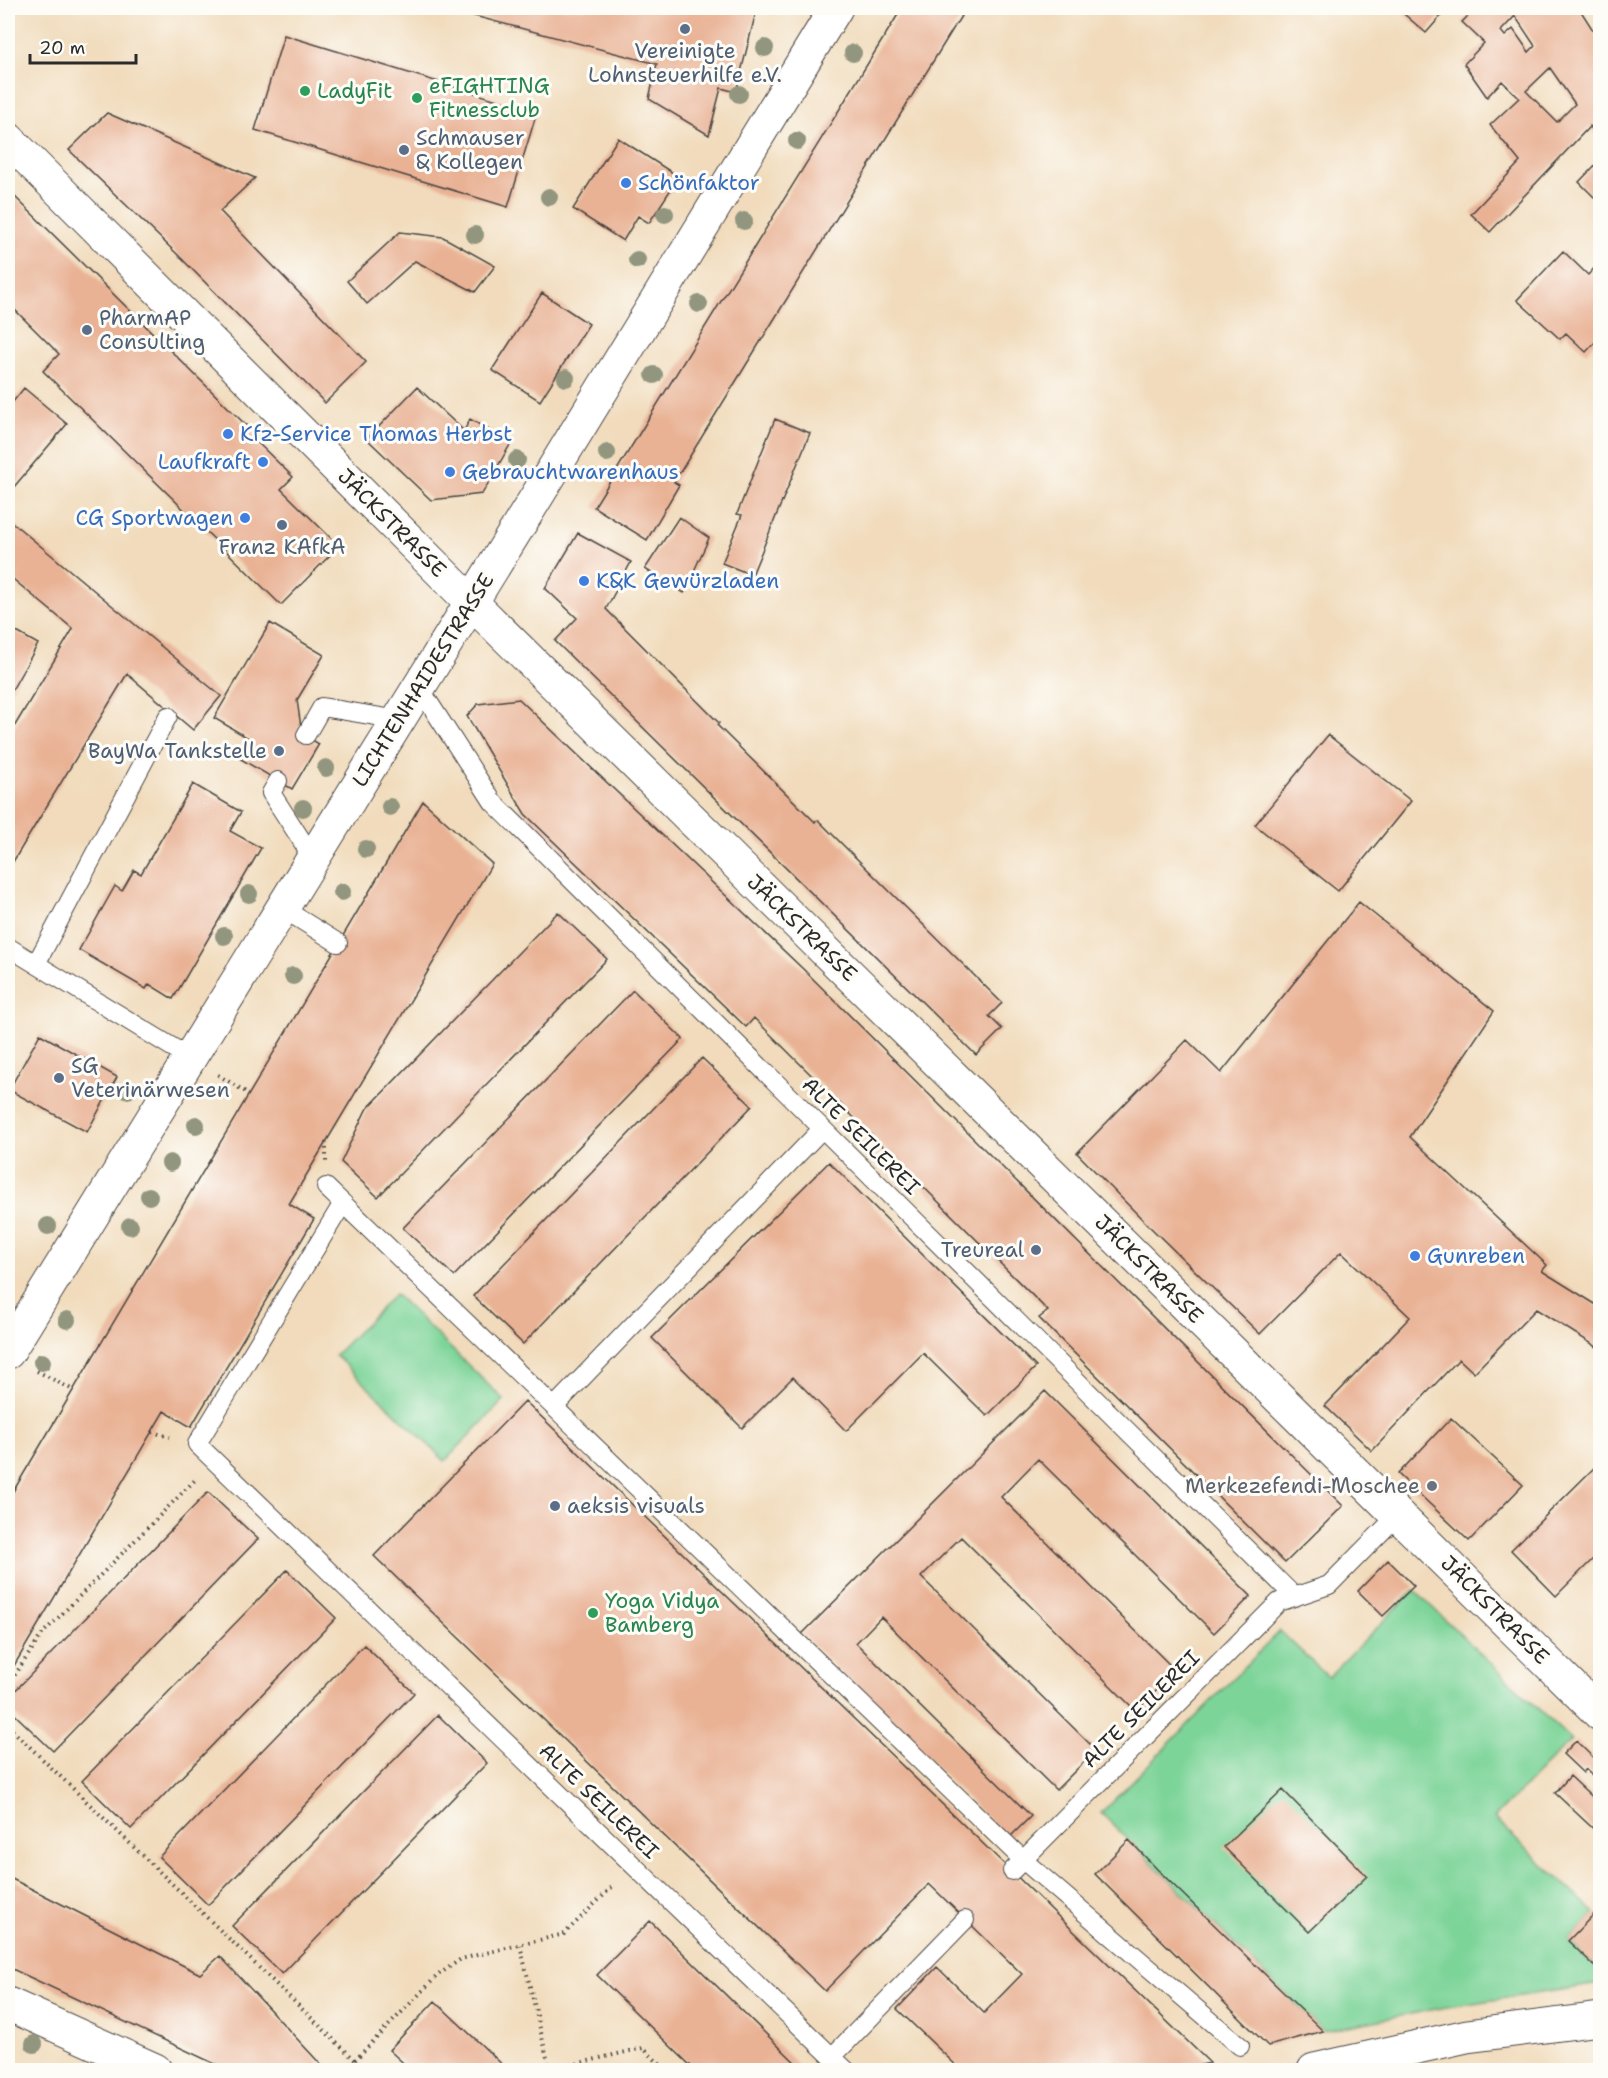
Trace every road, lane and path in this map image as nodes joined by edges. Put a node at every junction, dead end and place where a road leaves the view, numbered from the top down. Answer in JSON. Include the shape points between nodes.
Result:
{"nodes":[{"id":1,"x":836,"y":8,"type":"edge"},
{"id":2,"x":8,"y":139,"type":"edge"},
{"id":3,"x":471,"y":602,"type":"junction"},
{"id":4,"x":419,"y":687,"type":"junction"},
{"id":5,"x":168,"y":716,"type":"dead end"},
{"id":6,"x":399,"y":720,"type":"junction"},
{"id":7,"x":306,"y":735,"type":"dead end"},
{"id":8,"x":278,"y":781,"type":"dead end"},
{"id":9,"x":313,"y":858,"type":"junction"},
{"id":10,"x":282,"y":908,"type":"junction"},
{"id":11,"x":338,"y":943,"type":"dead end"},
{"id":12,"x":8,"y":947,"type":"edge"},
{"id":13,"x":36,"y":964,"type":"junction"},
{"id":14,"x":190,"y":1058,"type":"junction"},
{"id":15,"x":822,"y":1129,"type":"junction"},
{"id":16,"x":326,"y":1187,"type":"dead end"},
{"id":17,"x":343,"y":1203,"type":"junction"},
{"id":18,"x":8,"y":1352,"type":"edge"},
{"id":19,"x":36,"y":1370,"type":"dead end"},
{"id":20,"x":73,"y":1390,"type":"dead end"},
{"id":21,"x":554,"y":1407,"type":"junction"},
{"id":22,"x":214,"y":1461,"type":"junction"},
{"id":23,"x":1398,"y":1515,"type":"junction"},
{"id":24,"x":1294,"y":1597,"type":"junction"},
{"id":25,"x":8,"y":1685,"type":"edge"},
{"id":26,"x":1600,"y":1714,"type":"edge"},
{"id":27,"x":8,"y":1726,"type":"edge"},
{"id":28,"x":633,"y":1865,"type":"junction"},
{"id":29,"x":1017,"y":1865,"type":"junction"},
{"id":30,"x":965,"y":1920,"type":"dead end"},
{"id":31,"x":520,"y":1945,"type":"junction"},
{"id":32,"x":8,"y":2004,"type":"edge"},
{"id":33,"x":1600,"y":2019,"type":"edge"},
{"id":34,"x":1240,"y":2046,"type":"dead end"},
{"id":35,"x":832,"y":2057,"type":"junction"},
{"id":36,"x":355,"y":2060,"type":"junction"},
{"id":37,"x":155,"y":2070,"type":"edge"},
{"id":38,"x":360,"y":2070,"type":"edge"},
{"id":39,"x":549,"y":2070,"type":"edge"},
{"id":40,"x":666,"y":2070,"type":"edge"},
{"id":41,"x":846,"y":2070,"type":"edge"},
{"id":42,"x":1314,"y":2070,"type":"edge"}],
"edges":[{"from":1,"to":3,"type":"street","name":"LICHTENHAIDESTRASSE"},
{"from":2,"to":3,"type":"street","name":"JÄCKSTRASSE"},
{"from":3,"to":4,"type":"street","name":"LICHTENHAIDESTRASSE"},
{"from":3,"to":23,"type":"street","name":"JÄCKSTRASSE"},
{"from":4,"to":6,"type":"street","name":"LICHTENHAIDESTRASSE"},
{"from":4,"to":15,"type":"lane","name":"ALTE SEILEREI","via":[[493,802]]},
{"from":5,"to":13,"type":"lane"},
{"from":6,"to":7,"type":"lane","via":[[322,707]]},
{"from":6,"to":9,"type":"street","name":"LICHTENHAIDESTRASSE"},
{"from":8,"to":9,"type":"lane","via":[[271,794]]},
{"from":9,"to":10,"type":"street","name":"LICHTENHAIDESTRASSE"},
{"from":10,"to":11,"type":"lane"},
{"from":10,"to":14,"type":"street","name":"LICHTENHAIDESTRASSE"},
{"from":12,"to":13,"type":"lane"},
{"from":13,"to":14,"type":"lane"},
{"from":14,"to":18,"type":"street","name":"LICHTENHAIDESTRASSE"},
{"from":15,"to":21,"type":"lane"},
{"from":15,"to":24,"type":"lane","name":"ALTE SEILEREI"},
{"from":16,"to":17,"type":"lane"},
{"from":17,"to":21,"type":"lane"},
{"from":17,"to":22,"type":"lane","name":"ALTE SEILEREI","via":[[197,1444]]},
{"from":19,"to":20,"type":"path"},
{"from":21,"to":29,"type":"lane"},
{"from":22,"to":25,"type":"path","via":[[43,1633]]},
{"from":22,"to":28,"type":"lane","name":"ALTE SEILEREI"},
{"from":23,"to":24,"type":"lane","name":"ALTE SEILEREI","via":[[1329,1585]]},
{"from":23,"to":26,"type":"street","name":"JÄCKSTRASSE"},
{"from":24,"to":29,"type":"lane","name":"ALTE SEILEREI","via":[[1279,1602]]},
{"from":27,"to":36,"type":"path"},
{"from":28,"to":31,"type":"path","via":[[564,1934]]},
{"from":28,"to":35,"type":"lane","name":"ALTE SEILEREI"},
{"from":29,"to":34,"type":"lane"},
{"from":30,"to":35,"type":"lane"},
{"from":31,"to":36,"type":"path","via":[[461,1959]]},
{"from":31,"to":39,"type":"path"},
{"from":32,"to":37,"type":"street"},
{"from":33,"to":42,"type":"street","via":[[1467,2036]]},
{"from":35,"to":41,"type":"lane","name":"ALTE SEILEREI"},
{"from":36,"to":38,"type":"path"},
{"from":39,"to":40,"type":"path","via":[[642,2048]]}]}
